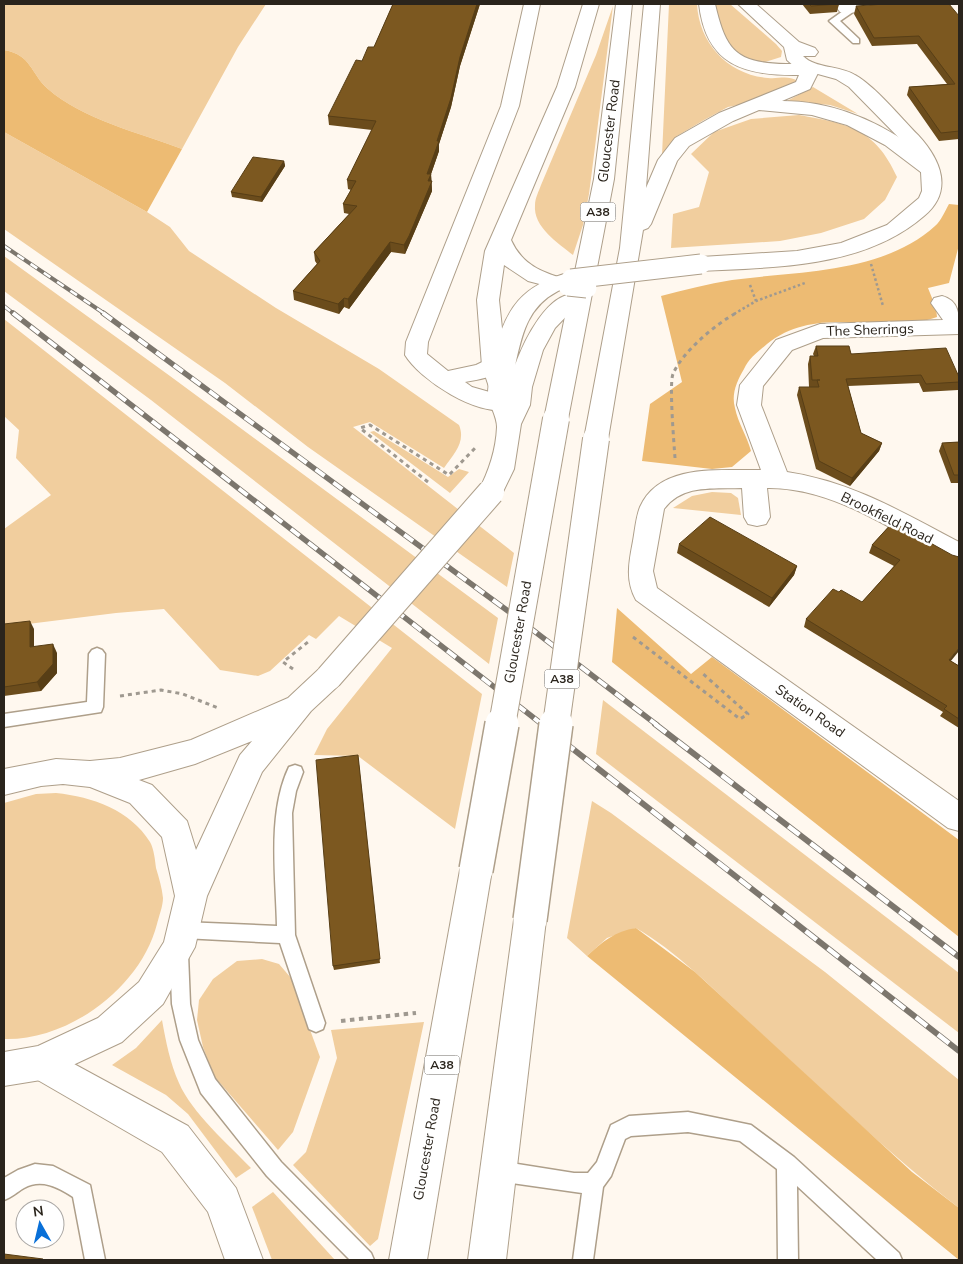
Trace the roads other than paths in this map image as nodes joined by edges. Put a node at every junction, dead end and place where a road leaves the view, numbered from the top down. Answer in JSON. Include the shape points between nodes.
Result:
{"nodes":[{"id":1,"x":532,"y":4,"type":"edge"},
{"id":2,"x":591,"y":4,"type":"edge"},
{"id":3,"x":624,"y":4,"type":"edge"},
{"id":4,"x":652,"y":4,"type":"edge"},
{"id":5,"x":706,"y":4,"type":"edge"},
{"id":6,"x":746,"y":4,"type":"edge"},
{"id":7,"x":894,"y":4,"type":"edge"},
{"id":8,"x":844,"y":6,"type":"edge"},
{"id":9,"x":856,"y":41,"type":"dead end"},
{"id":10,"x":811,"y":69,"type":"junction"},
{"id":11,"x":754,"y":107,"type":"junction"},
{"id":12,"x":897,"y":126,"type":"junction"},
{"id":13,"x":930,"y":168,"type":"junction"},
{"id":14,"x":500,"y":238,"type":"junction"},
{"id":15,"x":632,"y":248,"type":"junction"},
{"id":16,"x":575,"y":286,"type":"junction"},
{"id":17,"x":942,"y":303,"type":"dead end"},
{"id":18,"x":959,"y":327,"type":"edge"},
{"id":19,"x":445,"y":379,"type":"junction"},
{"id":20,"x":501,"y":388,"type":"junction"},
{"id":21,"x":765,"y":479,"type":"junction"},
{"id":22,"x":757,"y":517,"type":"dead end"},
{"id":23,"x":959,"y":554,"type":"edge"},
{"id":24,"x":661,"y":605,"type":"joint"},
{"id":25,"x":97,"y":654,"type":"dead end"},
{"id":26,"x":301,"y":703,"type":"junction"},
{"id":27,"x":4,"y":721,"type":"edge"},
{"id":28,"x":295,"y":772,"type":"dead end"},
{"id":29,"x":92,"y":774,"type":"junction"},
{"id":30,"x":4,"y":782,"type":"edge"},
{"id":31,"x":959,"y":818,"type":"edge"},
{"id":32,"x":191,"y":896,"type":"junction"},
{"id":33,"x":286,"y":935,"type":"junction"},
{"id":34,"x":181,"y":938,"type":"junction"},
{"id":35,"x":316,"y":1023,"type":"road end"},
{"id":36,"x":41,"y":1063,"type":"junction"},
{"id":37,"x":4,"y":1068,"type":"edge"},
{"id":38,"x":787,"y":1164,"type":"junction"},
{"id":39,"x":498,"y":1171,"type":"junction"},
{"id":40,"x":593,"y":1183,"type":"junction"},
{"id":41,"x":4,"y":1190,"type":"edge"},
{"id":42,"x":363,"y":1259,"type":"edge"},
{"id":43,"x":95,"y":1260,"type":"edge"},
{"id":44,"x":244,"y":1260,"type":"edge"},
{"id":45,"x":408,"y":1260,"type":"edge"},
{"id":46,"x":487,"y":1260,"type":"edge"},
{"id":47,"x":583,"y":1260,"type":"edge"},
{"id":48,"x":788,"y":1260,"type":"edge"},
{"id":49,"x":892,"y":1260,"type":"edge"}],
"edges":[{"from":1,"to":19,"type":"main road","via":[[510,106],[418,342],[416,355]]},
{"from":2,"to":14,"type":"main road","via":[[566,87]]},
{"from":3,"to":45,"type":"main road","name":"Gloucester Road","number":"A38","bridge":true,"via":[[604,179],[556,419]]},
{"from":4,"to":15,"type":"main road","number":"A38"},
{"from":5,"to":10,"type":"main road","via":[[710,29],[729,57],[746,66],[762,69]]},
{"from":6,"to":10,"type":"main road","via":[[793,46],[794,57]]},
{"from":7,"to":8,"type":"main road"},
{"from":8,"to":9,"type":"lane","via":[[848,12],[834,21]]},
{"from":10,"to":11,"type":"main road","via":[[804,84]]},
{"from":10,"to":12,"type":"main road","via":[[820,86]]},
{"from":10,"to":12,"type":"main road","via":[[843,75],[880,105]]},
{"from":11,"to":13,"type":"main road","via":[[790,105],[851,118],[909,151]]},
{"from":11,"to":15,"type":"main road","via":[[726,117],[682,142],[668,160]]},
{"from":12,"to":13,"type":"main road","via":[[912,140]]},
{"from":13,"to":16,"type":"main road","bridge":true,"via":[[932,192],[927,203],[892,231],[862,244],[791,258],[648,269]]},
{"from":14,"to":16,"type":"main road","via":[[505,253],[533,276]]},
{"from":14,"to":20,"type":"main road","via":[[488,300]]},
{"from":15,"to":39,"type":"main road","number":"A38","bridge":true,"via":[[596,439],[576,570]]},
{"from":16,"to":20,"type":"main road","via":[[532,299],[516,318]]},
{"from":16,"to":20,"type":"main road","via":[[546,324],[532,350],[520,386],[518,405]]},
{"from":17,"to":18,"type":"main road","name":"The Sherrings"},
{"from":18,"to":21,"type":"main road","name":"The Sherrings","via":[[820,331],[784,345],[752,386],[749,404]]},
{"from":19,"to":20,"type":"main road"},
{"from":19,"to":20,"type":"main road","via":[[464,393]]},
{"from":20,"to":26,"type":"main road","bridge":true,"via":[[507,447],[502,469],[491,492],[329,677]]},
{"from":21,"to":22,"type":"main road"},
{"from":21,"to":23,"type":"main road","name":"Brookfield Road","via":[[810,484],[861,502]]},
{"from":21,"to":24,"type":"main road","name":"Brookfield Road","via":[[694,480],[661,495],[652,508],[640,572],[645,593]]},
{"from":24,"to":31,"type":"main road","name":"Station Road"},
{"from":25,"to":27,"type":"lane","via":[[95,707]]},
{"from":26,"to":29,"type":"main road","via":[[238,735],[155,764]]},
{"from":26,"to":32,"type":"main road","via":[[251,764]]},
{"from":28,"to":33,"type":"lane","via":[[284,813]]},
{"from":29,"to":30,"type":"main road","via":[[62,771]]},
{"from":29,"to":32,"type":"main road","via":[[142,794],[176,831]]},
{"from":32,"to":34,"type":"main road"},
{"from":33,"to":34,"type":"lane"},
{"from":33,"to":35,"type":"lane"},
{"from":34,"to":36,"type":"main road","via":[[151,992],[110,1030]]},
{"from":34,"to":42,"type":"lane","via":[[181,1004],[189,1040],[208,1086],[274,1169]]},
{"from":36,"to":37,"type":"main road"},
{"from":36,"to":44,"type":"main road","via":[[175,1139],[223,1201]]},
{"from":38,"to":40,"type":"lane","via":[[744,1132],[688,1122],[649,1124],[629,1126],[618,1132],[604,1169]]},
{"from":38,"to":48,"type":"lane"},
{"from":38,"to":49,"type":"lane"},
{"from":39,"to":40,"type":"lane"},
{"from":39,"to":46,"type":"main road","number":"A38"},
{"from":40,"to":47,"type":"lane"},
{"from":41,"to":43,"type":"lane","via":[[32,1174],[59,1177],[83,1192]]}]}
